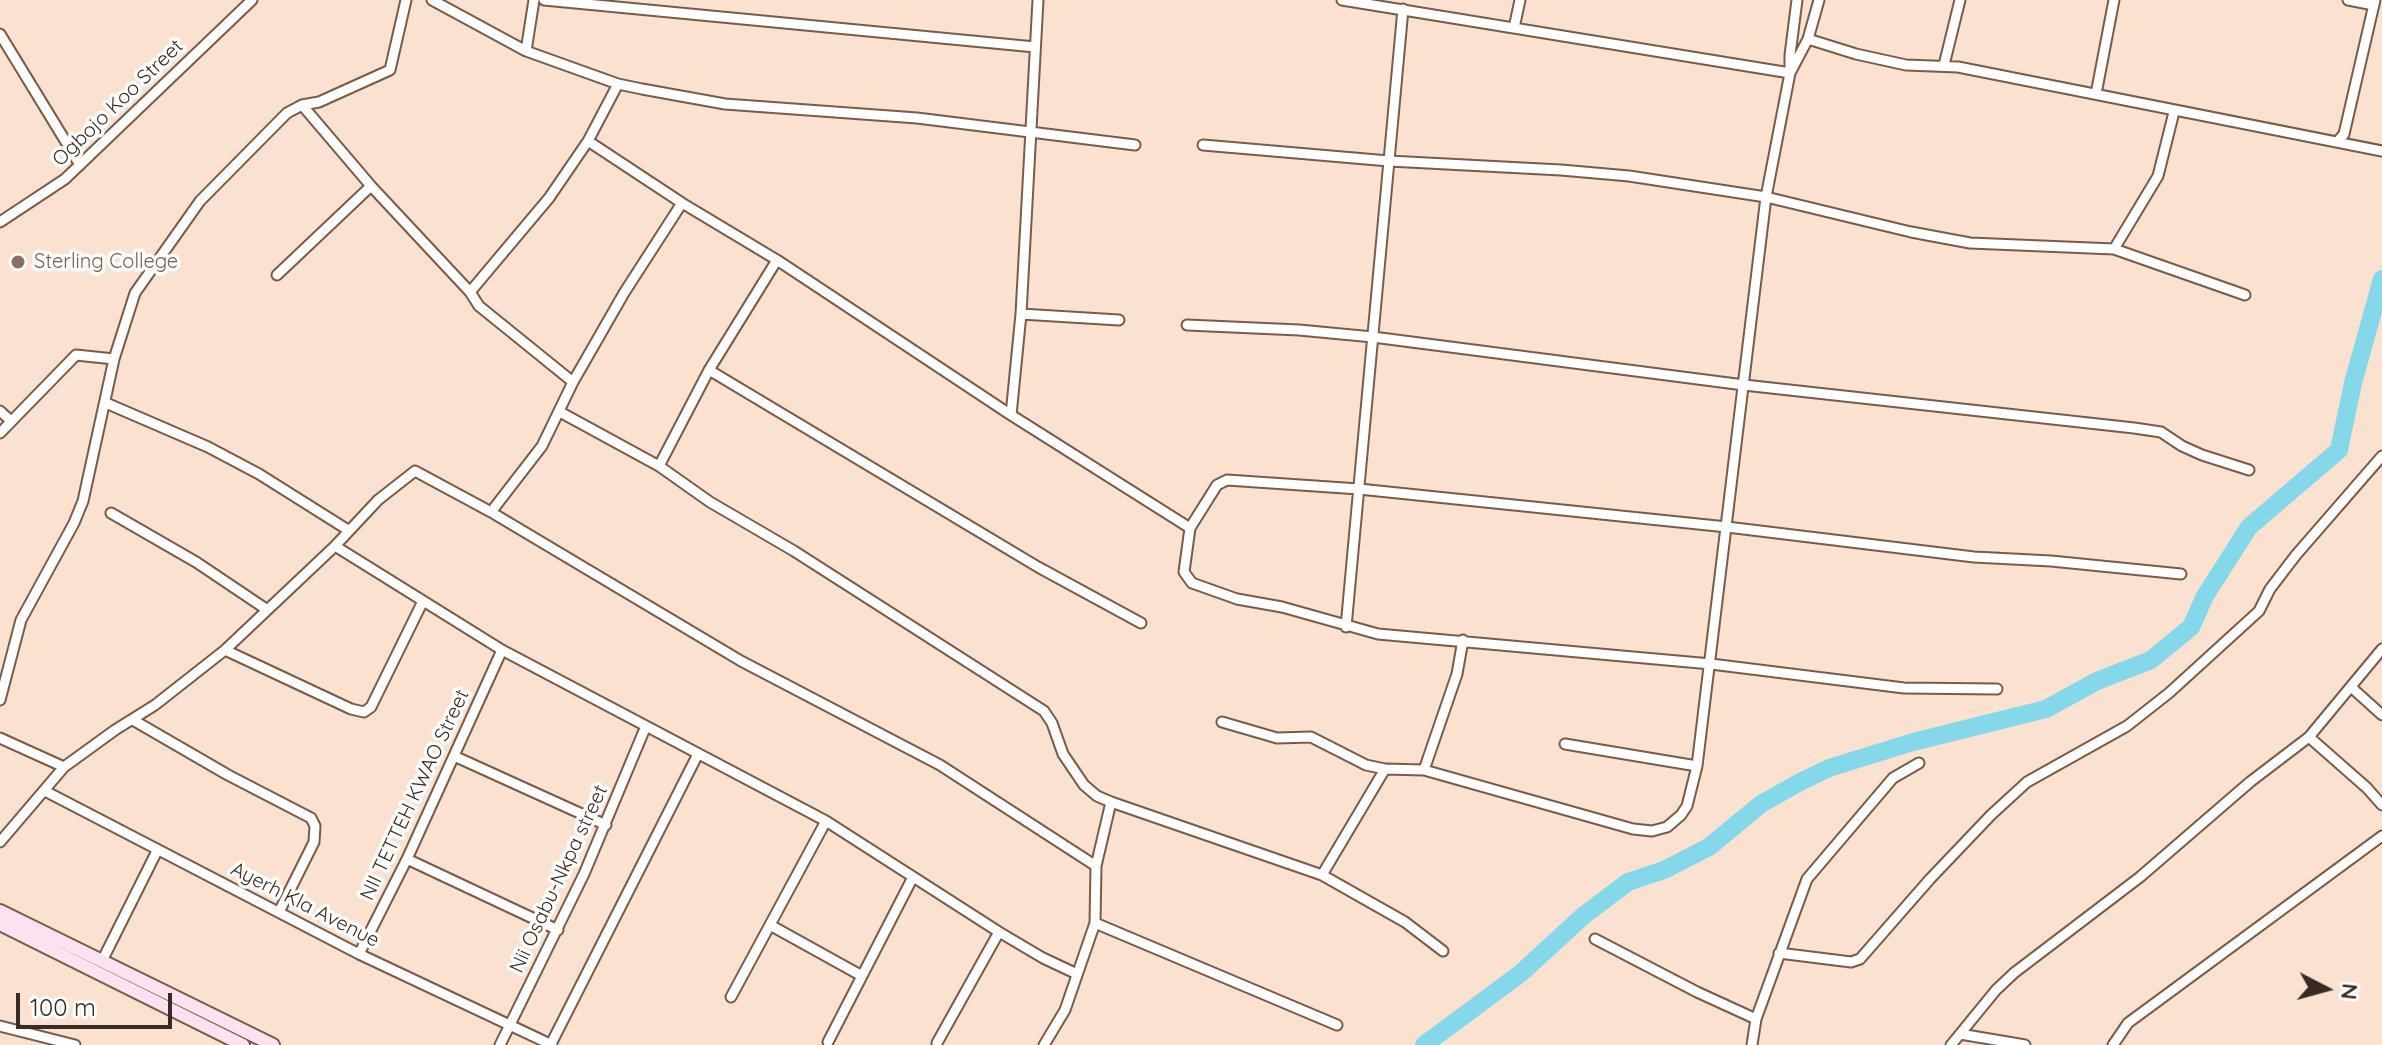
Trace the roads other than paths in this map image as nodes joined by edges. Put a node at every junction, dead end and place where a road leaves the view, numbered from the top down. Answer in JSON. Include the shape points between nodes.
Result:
{"nodes":[{"id":1,"x":252,"y":0,"type":"edge"},
{"id":2,"x":406,"y":0,"type":"edge"},
{"id":3,"x":432,"y":0,"type":"edge"},
{"id":4,"x":534,"y":0,"type":"edge"},
{"id":5,"x":544,"y":0,"type":"edge"},
{"id":6,"x":1038,"y":0,"type":"edge"},
{"id":7,"x":1342,"y":0,"type":"edge"},
{"id":8,"x":1520,"y":0,"type":"edge"},
{"id":9,"x":1797,"y":0,"type":"edge"},
{"id":10,"x":1819,"y":0,"type":"edge"},
{"id":11,"x":1960,"y":0,"type":"edge"},
{"id":12,"x":2114,"y":0,"type":"edge"},
{"id":13,"x":2348,"y":0,"type":"edge"},
{"id":14,"x":1381,"y":2,"type":"edge"},
{"id":15,"x":2374,"y":3,"type":"edge"},
{"id":16,"x":1403,"y":9,"type":"junction"},
{"id":17,"x":1514,"y":28,"type":"junction"},
{"id":18,"x":0,"y":34,"type":"edge"},
{"id":19,"x":1808,"y":39,"type":"junction"},
{"id":20,"x":1035,"y":47,"type":"junction"},
{"id":21,"x":526,"y":51,"type":"junction"},
{"id":22,"x":1944,"y":65,"type":"junction"},
{"id":23,"x":1790,"y":73,"type":"junction"},
{"id":24,"x":618,"y":84,"type":"junction"},
{"id":25,"x":2096,"y":94,"type":"junction"},
{"id":26,"x":302,"y":105,"type":"junction"},
{"id":27,"x":2174,"y":112,"type":"junction"},
{"id":28,"x":1031,"y":133,"type":"junction"},
{"id":29,"x":588,"y":141,"type":"junction"},
{"id":30,"x":2338,"y":141,"type":"junction"},
{"id":31,"x":1135,"y":145,"type":"dead end"},
{"id":32,"x":1203,"y":145,"type":"dead end"},
{"id":33,"x":2382,"y":151,"type":"edge"},
{"id":34,"x":1389,"y":161,"type":"junction"},
{"id":35,"x":80,"y":165,"type":"junction"},
{"id":36,"x":371,"y":186,"type":"junction"},
{"id":37,"x":1766,"y":197,"type":"junction"},
{"id":38,"x":682,"y":203,"type":"junction"},
{"id":39,"x":0,"y":222,"type":"edge"},
{"id":40,"x":2114,"y":249,"type":"junction"},
{"id":41,"x":777,"y":260,"type":"junction"},
{"id":42,"x":277,"y":275,"type":"dead end"},
{"id":43,"x":470,"y":292,"type":"junction"},
{"id":44,"x":2245,"y":295,"type":"dead end"},
{"id":45,"x":1021,"y":314,"type":"junction"},
{"id":46,"x":1119,"y":320,"type":"dead end"},
{"id":47,"x":1187,"y":325,"type":"dead end"},
{"id":48,"x":1373,"y":337,"type":"junction"},
{"id":49,"x":114,"y":359,"type":"junction"},
{"id":50,"x":709,"y":370,"type":"junction"},
{"id":51,"x":573,"y":382,"type":"junction"},
{"id":52,"x":1744,"y":385,"type":"junction"},
{"id":53,"x":106,"y":403,"type":"junction"},
{"id":54,"x":0,"y":411,"type":"edge"},
{"id":55,"x":560,"y":412,"type":"junction"},
{"id":56,"x":1011,"y":415,"type":"junction"},
{"id":57,"x":11,"y":421,"type":"junction"},
{"id":58,"x":0,"y":433,"type":"edge"},
{"id":59,"x":2382,"y":456,"type":"edge"},
{"id":60,"x":659,"y":466,"type":"junction"},
{"id":61,"x":2249,"y":470,"type":"dead end"},
{"id":62,"x":1359,"y":489,"type":"junction"},
{"id":63,"x":491,"y":512,"type":"junction"},
{"id":64,"x":111,"y":513,"type":"dead end"},
{"id":65,"x":1727,"y":527,"type":"junction"},
{"id":66,"x":1190,"y":528,"type":"junction"},
{"id":67,"x":348,"y":530,"type":"junction"},
{"id":68,"x":335,"y":546,"type":"junction"},
{"id":69,"x":2181,"y":574,"type":"dead end"},
{"id":70,"x":423,"y":601,"type":"junction"},
{"id":71,"x":266,"y":609,"type":"junction"},
{"id":72,"x":1141,"y":623,"type":"dead end"},
{"id":73,"x":1346,"y":627,"type":"junction"},
{"id":74,"x":1463,"y":640,"type":"junction"},
{"id":75,"x":2382,"y":649,"type":"edge"},
{"id":76,"x":225,"y":650,"type":"junction"},
{"id":77,"x":502,"y":650,"type":"junction"},
{"id":78,"x":1711,"y":664,"type":"junction"},
{"id":79,"x":2351,"y":687,"type":"junction"},
{"id":80,"x":1997,"y":689,"type":"dead end"},
{"id":81,"x":0,"y":700,"type":"edge"},
{"id":82,"x":2382,"y":715,"type":"edge"},
{"id":83,"x":133,"y":720,"type":"junction"},
{"id":84,"x":1222,"y":722,"type":"dead end"},
{"id":85,"x":646,"y":726,"type":"junction"},
{"id":86,"x":2309,"y":737,"type":"junction"},
{"id":87,"x":0,"y":738,"type":"edge"},
{"id":88,"x":1565,"y":744,"type":"dead end"},
{"id":89,"x":698,"y":754,"type":"junction"},
{"id":90,"x":454,"y":756,"type":"junction"},
{"id":91,"x":1919,"y":763,"type":"dead end"},
{"id":92,"x":1697,"y":766,"type":"junction"},
{"id":93,"x":64,"y":767,"type":"junction"},
{"id":94,"x":1385,"y":769,"type":"junction"},
{"id":95,"x":1424,"y":770,"type":"junction"},
{"id":96,"x":45,"y":791,"type":"junction"},
{"id":97,"x":1111,"y":802,"type":"junction"},
{"id":98,"x":2382,"y":805,"type":"edge"},
{"id":99,"x":826,"y":821,"type":"junction"},
{"id":100,"x":606,"y":825,"type":"junction"},
{"id":101,"x":2382,"y":836,"type":"edge"},
{"id":102,"x":0,"y":842,"type":"edge"},
{"id":103,"x":157,"y":851,"type":"junction"},
{"id":104,"x":407,"y":859,"type":"junction"},
{"id":105,"x":1096,"y":866,"type":"junction"},
{"id":106,"x":1322,"y":875,"type":"junction"},
{"id":107,"x":913,"y":877,"type":"junction"},
{"id":108,"x":0,"y":911,"type":"edge"},
{"id":109,"x":279,"y":912,"type":"junction"},
{"id":110,"x":1095,"y":923,"type":"junction"},
{"id":111,"x":0,"y":924,"type":"edge"},
{"id":112,"x":770,"y":925,"type":"junction"},
{"id":113,"x":558,"y":930,"type":"junction"},
{"id":114,"x":999,"y":932,"type":"junction"},
{"id":115,"x":1595,"y":939,"type":"dead end"},
{"id":116,"x":1443,"y":951,"type":"dead end"},
{"id":117,"x":1779,"y":953,"type":"junction"},
{"id":118,"x":359,"y":954,"type":"junction"},
{"id":119,"x":102,"y":961,"type":"junction"},
{"id":120,"x":1077,"y":974,"type":"junction"},
{"id":121,"x":862,"y":976,"type":"junction"},
{"id":122,"x":731,"y":997,"type":"dead end"},
{"id":123,"x":183,"y":1008,"type":"junction"},
{"id":124,"x":1756,"y":1019,"type":"junction"},
{"id":125,"x":1337,"y":1025,"type":"dead end"},
{"id":126,"x":0,"y":1026,"type":"edge"},
{"id":127,"x":510,"y":1026,"type":"junction"},
{"id":128,"x":1960,"y":1034,"type":"junction"},
{"id":129,"x":828,"y":1042,"type":"dead end"},
{"id":130,"x":937,"y":1043,"type":"dead end"},
{"id":131,"x":75,"y":1045,"type":"edge"},
{"id":132,"x":243,"y":1045,"type":"edge"},
{"id":133,"x":273,"y":1045,"type":"edge"},
{"id":134,"x":500,"y":1045,"type":"edge"},
{"id":135,"x":552,"y":1045,"type":"edge"},
{"id":136,"x":1044,"y":1045,"type":"edge"},
{"id":137,"x":1752,"y":1045,"type":"edge"},
{"id":138,"x":1951,"y":1045,"type":"edge"},
{"id":139,"x":2025,"y":1045,"type":"edge"},
{"id":140,"x":2113,"y":1045,"type":"edge"}],
"edges":[{"from":1,"to":35,"type":"street","name":"Ogbojo Koo Street"},
{"from":2,"to":26,"type":"street","via":[[390,70]]},
{"from":3,"to":21,"type":"street"},
{"from":4,"to":21,"type":"street"},
{"from":5,"to":20,"type":"street"},
{"from":6,"to":20,"type":"street"},
{"from":7,"to":14,"type":"street"},
{"from":8,"to":17,"type":"street"},
{"from":9,"to":23,"type":"street"},
{"from":10,"to":19,"type":"street"},
{"from":11,"to":22,"type":"street"},
{"from":12,"to":25,"type":"street"},
{"from":13,"to":15,"type":"street"},
{"from":14,"to":16,"type":"street"},
{"from":15,"to":30,"type":"street","via":[[2344,134]]},
{"from":16,"to":17,"type":"street"},
{"from":16,"to":34,"type":"street"},
{"from":17,"to":23,"type":"street"},
{"from":18,"to":35,"type":"street"},
{"from":19,"to":22,"type":"street","via":[[1906,65]]},
{"from":19,"to":23,"type":"street"},
{"from":20,"to":28,"type":"street"},
{"from":21,"to":24,"type":"street"},
{"from":22,"to":25,"type":"street"},
{"from":23,"to":37,"type":"street"},
{"from":24,"to":28,"type":"street","via":[[725,104],[917,118]]},
{"from":24,"to":29,"type":"street"},
{"from":25,"to":27,"type":"street"},
{"from":26,"to":36,"type":"street"},
{"from":26,"to":49,"type":"street","via":[[287,113],[200,201],[135,293]]},
{"from":27,"to":30,"type":"street"},
{"from":27,"to":40,"type":"street","via":[[2158,176]]},
{"from":28,"to":31,"type":"street"},
{"from":28,"to":45,"type":"street"},
{"from":29,"to":38,"type":"street"},
{"from":29,"to":43,"type":"street","via":[[549,198]]},
{"from":30,"to":33,"type":"street"},
{"from":32,"to":34,"type":"street"},
{"from":34,"to":37,"type":"street","via":[[1587,172]]},
{"from":34,"to":48,"type":"street"},
{"from":35,"to":39,"type":"street","name":"Ogbojo Koo Street"},
{"from":36,"to":42,"type":"street"},
{"from":36,"to":43,"type":"street"},
{"from":37,"to":40,"type":"street","via":[[1970,243]]},
{"from":37,"to":52,"type":"street"},
{"from":38,"to":41,"type":"street"},
{"from":38,"to":51,"type":"street"},
{"from":40,"to":44,"type":"street"},
{"from":41,"to":50,"type":"street"},
{"from":41,"to":56,"type":"street"},
{"from":43,"to":51,"type":"street","via":[[488,314]]},
{"from":45,"to":46,"type":"street"},
{"from":45,"to":56,"type":"street"},
{"from":47,"to":48,"type":"street"},
{"from":48,"to":52,"type":"street"},
{"from":48,"to":62,"type":"street"},
{"from":49,"to":53,"type":"street"},
{"from":49,"to":57,"type":"street","via":[[76,355]]},
{"from":50,"to":60,"type":"street"},
{"from":50,"to":72,"type":"street"},
{"from":51,"to":55,"type":"street"},
{"from":52,"to":61,"type":"street","via":[[2161,432],[2192,450]]},
{"from":52,"to":65,"type":"street"},
{"from":53,"to":67,"type":"street","via":[[208,447]]},
{"from":53,"to":81,"type":"street","via":[[83,501],[21,620]]},
{"from":54,"to":57,"type":"street"},
{"from":55,"to":60,"type":"street"},
{"from":55,"to":63,"type":"street","via":[[542,446]]},
{"from":56,"to":66,"type":"street"},
{"from":57,"to":58,"type":"street"},
{"from":59,"to":117,"type":"street","via":[[2296,555],[2259,611],[2127,726],[2027,782],[1940,868],[1860,959]]},
{"from":60,"to":97,"type":"street","via":[[1044,711],[1084,785]]},
{"from":62,"to":65,"type":"street"},
{"from":62,"to":66,"type":"street","via":[[1223,481]]},
{"from":62,"to":73,"type":"street"},
{"from":63,"to":67,"type":"street","via":[[415,471]]},
{"from":63,"to":105,"type":"street","via":[[741,661],[940,765]]},
{"from":64,"to":71,"type":"street"},
{"from":65,"to":69,"type":"street","via":[[1974,557]]},
{"from":65,"to":78,"type":"street"},
{"from":66,"to":73,"type":"street","via":[[1184,572],[1189,581]]},
{"from":67,"to":68,"type":"street"},
{"from":68,"to":70,"type":"street"},
{"from":68,"to":71,"type":"street"},
{"from":70,"to":76,"type":"street","via":[[364,712]]},
{"from":70,"to":77,"type":"street"},
{"from":71,"to":76,"type":"street"},
{"from":73,"to":74,"type":"street"},
{"from":74,"to":78,"type":"street"},
{"from":74,"to":95,"type":"street"},
{"from":75,"to":79,"type":"street"},
{"from":76,"to":83,"type":"street"},
{"from":77,"to":85,"type":"street"},
{"from":77,"to":90,"type":"street","name":"NII TETTEH KWAO Street"},
{"from":78,"to":80,"type":"street","via":[[1904,688]]},
{"from":78,"to":92,"type":"street"},
{"from":79,"to":82,"type":"street"},
{"from":79,"to":86,"type":"street"},
{"from":83,"to":93,"type":"street"},
{"from":83,"to":109,"type":"street","via":[[311,818],[314,842]]},
{"from":84,"to":94,"type":"street","via":[[1277,738],[1311,737],[1357,762]]},
{"from":85,"to":89,"type":"street"},
{"from":85,"to":100,"type":"street","name":"Nii Osabu-Nkpa street"},
{"from":86,"to":98,"type":"street"},
{"from":86,"to":128,"type":"street","via":[[2014,973]]},
{"from":87,"to":93,"type":"street"},
{"from":88,"to":92,"type":"street"},
{"from":89,"to":99,"type":"street"},
{"from":89,"to":135,"type":"street"},
{"from":90,"to":100,"type":"street"},
{"from":90,"to":104,"type":"street","name":"NII TETTEH KWAO Street"},
{"from":91,"to":117,"type":"street","via":[[1893,778],[1819,862],[1807,879]]},
{"from":92,"to":95,"type":"street","via":[[1681,815],[1652,831]]},
{"from":93,"to":96,"type":"street"},
{"from":94,"to":95,"type":"street"},
{"from":94,"to":106,"type":"street"},
{"from":96,"to":102,"type":"street"},
{"from":96,"to":103,"type":"street","name":"Ayerh Kla Avenue"},
{"from":97,"to":105,"type":"street"},
{"from":97,"to":106,"type":"street"},
{"from":99,"to":107,"type":"street"},
{"from":99,"to":112,"type":"street"},
{"from":100,"to":113,"type":"street","name":"Nii Osabu-Nkpa street"},
{"from":101,"to":140,"type":"street","via":[[2128,1023]]},
{"from":103,"to":109,"type":"street","name":"Ayerh Kla Avenue"},
{"from":103,"to":119,"type":"street"},
{"from":104,"to":113,"type":"street"},
{"from":104,"to":118,"type":"street","name":"NII TETTEH KWAO Street"},
{"from":105,"to":110,"type":"street"},
{"from":106,"to":116,"type":"street","via":[[1405,922]]},
{"from":107,"to":114,"type":"street"},
{"from":107,"to":121,"type":"street"},
{"from":108,"to":119,"type":"main road"},
{"from":109,"to":118,"type":"street","name":"Ayerh Kla Avenue"},
{"from":110,"to":120,"type":"street"},
{"from":110,"to":125,"type":"street"},
{"from":111,"to":123,"type":"main road"},
{"from":112,"to":121,"type":"street"},
{"from":112,"to":122,"type":"street"},
{"from":113,"to":127,"type":"street","name":"Nii Osabu-Nkpa street"},
{"from":114,"to":120,"type":"street"},
{"from":114,"to":130,"type":"street"},
{"from":115,"to":124,"type":"street"},
{"from":117,"to":124,"type":"street"},
{"from":118,"to":127,"type":"street","name":"Ayerh Kla Avenue"},
{"from":119,"to":123,"type":"main road"},
{"from":120,"to":136,"type":"street","via":[[1065,1010]]},
{"from":121,"to":129,"type":"street"},
{"from":123,"to":132,"type":"main road"},
{"from":123,"to":133,"type":"main road"},
{"from":124,"to":137,"type":"street"},
{"from":126,"to":131,"type":"street"},
{"from":127,"to":134,"type":"street","name":"Nii Osabu-Nkpa street"},
{"from":127,"to":135,"type":"street","name":"Ayerh Kla Avenue"},
{"from":128,"to":138,"type":"street"},
{"from":128,"to":139,"type":"street"}]}
